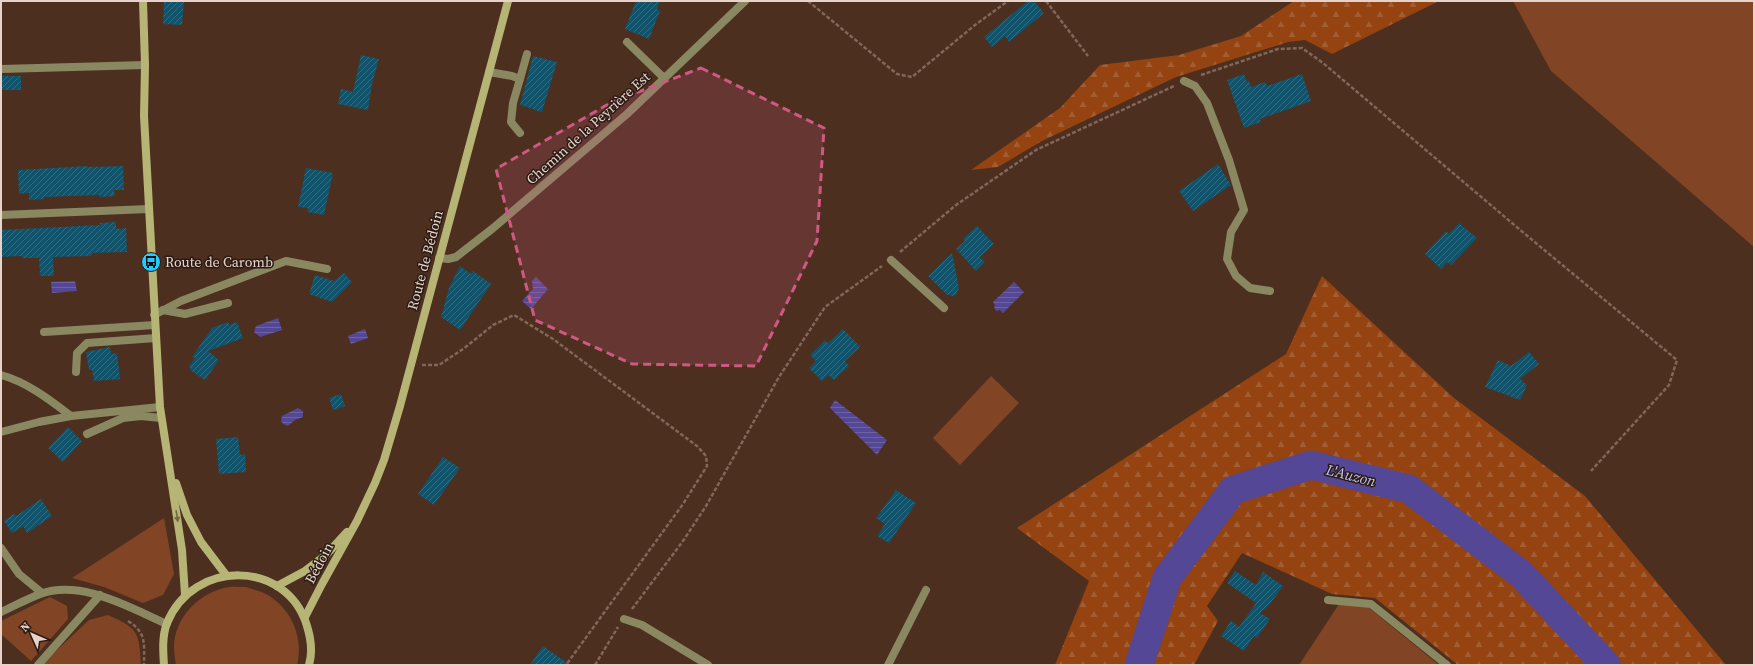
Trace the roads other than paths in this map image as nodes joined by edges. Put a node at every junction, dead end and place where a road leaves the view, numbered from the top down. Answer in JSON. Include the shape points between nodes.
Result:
{"nodes":[{"id":1,"x":143,"y":1,"type":"edge"},
{"id":2,"x":508,"y":1,"type":"edge"},
{"id":3,"x":745,"y":1,"type":"edge"},
{"id":4,"x":627,"y":42,"type":"dead end"},
{"id":5,"x":527,"y":54,"type":"dead end"},
{"id":6,"x":145,"y":65,"type":"junction"},
{"id":7,"x":1,"y":69,"type":"edge"},
{"id":8,"x":489,"y":72,"type":"junction"},
{"id":9,"x":664,"y":78,"type":"junction"},
{"id":10,"x":520,"y":79,"type":"junction"},
{"id":11,"x":1184,"y":81,"type":"road end"},
{"id":12,"x":520,"y":133,"type":"dead end"},
{"id":13,"x":149,"y":209,"type":"junction"},
{"id":14,"x":1,"y":215,"type":"edge"},
{"id":15,"x":439,"y":258,"type":"junction"},
{"id":16,"x":891,"y":260,"type":"road end"},
{"id":17,"x":326,"y":269,"type":"dead end"},
{"id":18,"x":1270,"y":291,"type":"dead end"},
{"id":19,"x":228,"y":303,"type":"dead end"},
{"id":20,"x":944,"y":308,"type":"dead end"},
{"id":21,"x":163,"y":310,"type":"junction"},
{"id":22,"x":154,"y":315,"type":"junction"},
{"id":23,"x":155,"y":325,"type":"junction"},
{"id":24,"x":44,"y":332,"type":"dead end"},
{"id":25,"x":156,"y":338,"type":"junction"},
{"id":26,"x":76,"y":372,"type":"dead end"},
{"id":27,"x":1,"y":375,"type":"edge"},
{"id":28,"x":160,"y":407,"type":"junction"},
{"id":29,"x":71,"y":416,"type":"junction"},
{"id":30,"x":161,"y":418,"type":"junction"},
{"id":31,"x":1,"y":432,"type":"edge"},
{"id":32,"x":87,"y":434,"type":"dead end"},
{"id":33,"x":169,"y":463,"type":"junction"},
{"id":34,"x":357,"y":521,"type":"junction"},
{"id":35,"x":1,"y":548,"type":"edge"},
{"id":36,"x":226,"y":575,"type":"junction"},
{"id":37,"x":277,"y":586,"type":"junction"},
{"id":38,"x":926,"y":590,"type":"dead end"},
{"id":39,"x":42,"y":593,"type":"junction"},
{"id":40,"x":100,"y":595,"type":"junction"},
{"id":41,"x":185,"y":595,"type":"junction"},
{"id":42,"x":1328,"y":600,"type":"dead end"},
{"id":43,"x":1,"y":612,"type":"edge"},
{"id":44,"x":305,"y":617,"type":"junction"},
{"id":45,"x":624,"y":619,"type":"road end"},
{"id":46,"x":167,"y":624,"type":"junction"},
{"id":47,"x":38,"y":665,"type":"edge"},
{"id":48,"x":164,"y":665,"type":"edge"},
{"id":49,"x":309,"y":665,"type":"edge"},
{"id":50,"x":708,"y":665,"type":"edge"},
{"id":51,"x":888,"y":665,"type":"edge"},
{"id":52,"x":1446,"y":665,"type":"edge"}],
"edges":[{"from":1,"to":6,"type":"main road"},
{"from":2,"to":8,"type":"main road","name":"Route de Bédoin"},
{"from":3,"to":9,"type":"street","name":"Chemin de la Peyrière Est"},
{"from":4,"to":9,"type":"street"},
{"from":5,"to":10,"type":"street"},
{"from":6,"to":7,"type":"street"},
{"from":6,"to":13,"type":"main road","via":[[144,116]]},
{"from":8,"to":10,"type":"street"},
{"from":8,"to":15,"type":"main road","name":"Route de Bédoin"},
{"from":9,"to":15,"type":"street","name":"Chemin de la Peyrière Est","via":[[627,114],[456,258]]},
{"from":10,"to":12,"type":"street","via":[[511,122]]},
{"from":11,"to":18,"type":"street","via":[[1195,86],[1207,103],[1229,160],[1244,210],[1231,232],[1227,260],[1236,276],[1250,288]]},
{"from":13,"to":14,"type":"street"},
{"from":13,"to":22,"type":"main road"},
{"from":15,"to":34,"type":"main road","name":"Route de Bédoin","via":[[384,460]]},
{"from":16,"to":20,"type":"street"},
{"from":17,"to":21,"type":"street","via":[[286,261]]},
{"from":19,"to":21,"type":"street","via":[[185,314]]},
{"from":21,"to":22,"type":"street"},
{"from":22,"to":23,"type":"main road"},
{"from":23,"to":24,"type":"street"},
{"from":23,"to":25,"type":"main road"},
{"from":25,"to":26,"type":"street","via":[[87,343],[77,354]]},
{"from":25,"to":28,"type":"main road"},
{"from":27,"to":29,"type":"street","via":[[42,394]]},
{"from":28,"to":29,"type":"street"},
{"from":28,"to":30,"type":"main road"},
{"from":29,"to":31,"type":"street"},
{"from":30,"to":32,"type":"street","via":[[123,418]]},
{"from":30,"to":33,"type":"main road"},
{"from":33,"to":36,"type":"main road","via":[[187,515],[201,542]]},
{"from":33,"to":41,"type":"main road","one_way":true,"via":[[182,550]]},
{"from":34,"to":37,"type":"main road","via":[[326,555],[305,571]]},
{"from":34,"to":44,"type":"main road","name":"Bédoin"},
{"from":35,"to":39,"type":"street","via":[[19,574]]},
{"from":36,"to":37,"type":"main road","via":[[253,576]]},
{"from":36,"to":41,"type":"main road","via":[[204,582]]},
{"from":37,"to":44,"type":"main road","via":[[294,600]]},
{"from":38,"to":51,"type":"street"},
{"from":39,"to":40,"type":"street","via":[[70,590]]},
{"from":39,"to":43,"type":"street"},
{"from":40,"to":46,"type":"street"},
{"from":40,"to":47,"type":"street"},
{"from":41,"to":46,"type":"main road"},
{"from":42,"to":52,"type":"street","via":[[1371,604]]},
{"from":44,"to":49,"type":"main road","via":[[311,637]]},
{"from":45,"to":50,"type":"street","via":[[642,625]]},
{"from":46,"to":48,"type":"main road","via":[[162,646]]}]}
